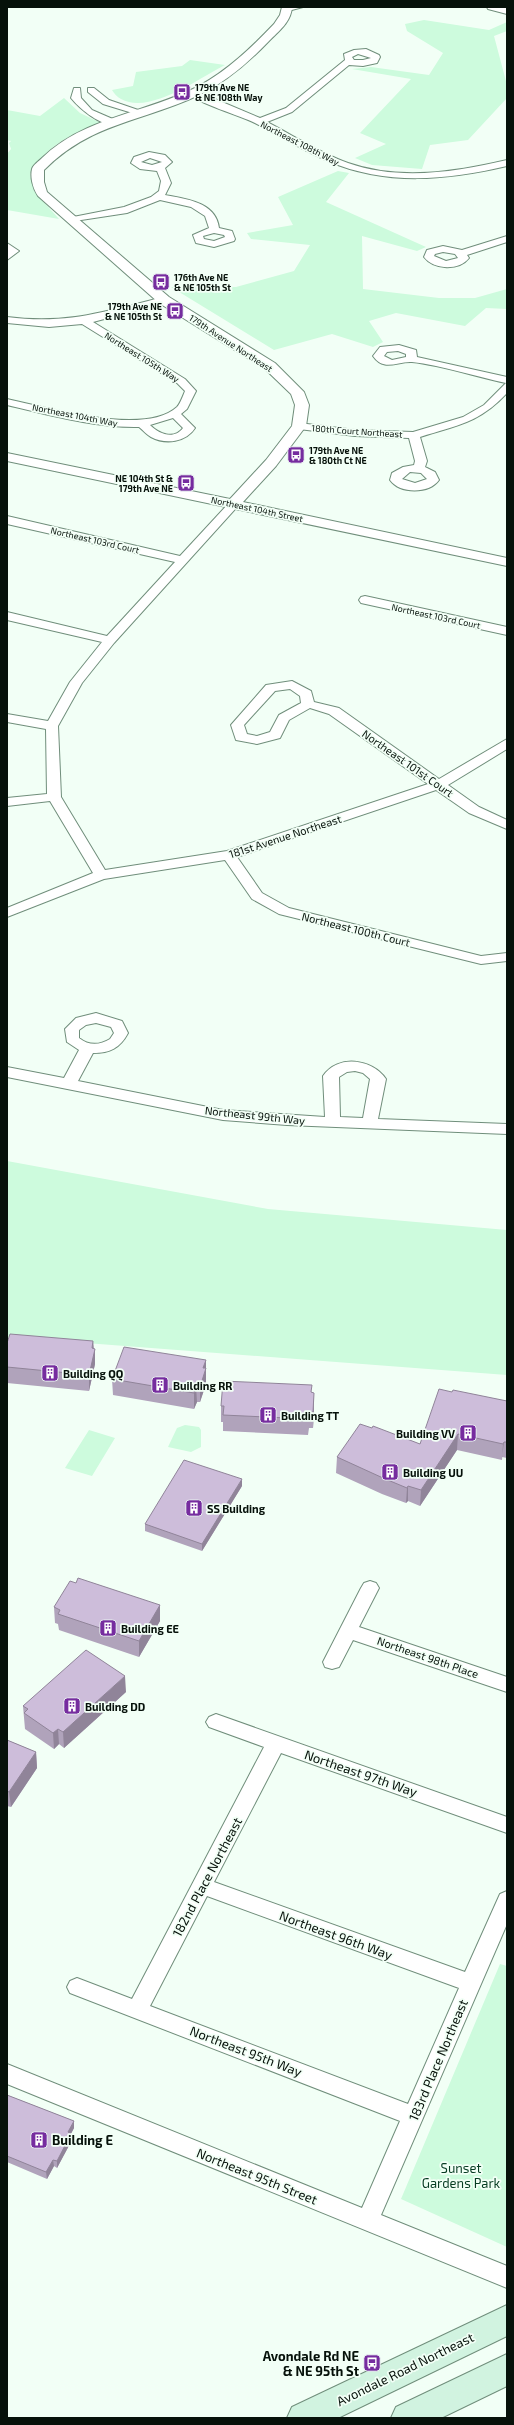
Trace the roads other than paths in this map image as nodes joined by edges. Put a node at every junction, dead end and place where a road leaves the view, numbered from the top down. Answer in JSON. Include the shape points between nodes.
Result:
{"nodes":[{"id":1,"x":291,"y":7,"type":"edge"},
{"id":2,"x":491,"y":7,"type":"edge"},
{"id":3,"x":507,"y":11,"type":"edge"},
{"id":4,"x":350,"y":61,"type":"dead end"},
{"id":5,"x":77,"y":90,"type":"dead end"},
{"id":6,"x":91,"y":90,"type":"dead end"},
{"id":7,"x":193,"y":93,"type":"junction"},
{"id":8,"x":139,"y":112,"type":"junction"},
{"id":9,"x":112,"y":122,"type":"junction"},
{"id":10,"x":259,"y":122,"type":"junction"},
{"id":11,"x":507,"y":163,"type":"edge"},
{"id":12,"x":159,"y":167,"type":"dead end"},
{"id":13,"x":160,"y":197,"type":"junction"},
{"id":14,"x":71,"y":220,"type":"junction"},
{"id":15,"x":214,"y":230,"type":"dead end"},
{"id":16,"x":507,"y":239,"type":"edge"},
{"id":17,"x":7,"y":246,"type":"edge"},
{"id":18,"x":462,"y":253,"type":"dead end"},
{"id":19,"x":7,"y":257,"type":"edge"},
{"id":20,"x":164,"y":300,"type":"junction"},
{"id":21,"x":7,"y":320,"type":"edge"},
{"id":22,"x":86,"y":322,"type":"junction"},
{"id":23,"x":411,"y":360,"type":"dead end"},
{"id":24,"x":507,"y":380,"type":"edge"},
{"id":25,"x":507,"y":386,"type":"edge"},
{"id":26,"x":7,"y":402,"type":"edge"},
{"id":27,"x":176,"y":415,"type":"junction"},
{"id":28,"x":161,"y":421,"type":"joint"},
{"id":29,"x":143,"y":424,"type":"junction"},
{"id":30,"x":299,"y":426,"type":"junction"},
{"id":31,"x":414,"y":435,"type":"junction"},
{"id":32,"x":7,"y":457,"type":"edge"},
{"id":33,"x":419,"y":469,"type":"dead end"},
{"id":34,"x":233,"y":505,"type":"junction"},
{"id":35,"x":7,"y":520,"type":"edge"},
{"id":36,"x":183,"y":560,"type":"junction"},
{"id":37,"x":507,"y":562,"type":"edge"},
{"id":38,"x":365,"y":600,"type":"dead end"},
{"id":39,"x":7,"y":616,"type":"edge"},
{"id":40,"x":507,"y":631,"type":"edge"},
{"id":41,"x":110,"y":640,"type":"junction"},
{"id":42,"x":308,"y":704,"type":"junction"},
{"id":43,"x":7,"y":718,"type":"edge"},
{"id":44,"x":52,"y":726,"type":"junction"},
{"id":45,"x":507,"y":743,"type":"edge"},
{"id":46,"x":440,"y":784,"type":"junction"},
{"id":47,"x":54,"y":797,"type":"junction"},
{"id":48,"x":7,"y":802,"type":"edge"},
{"id":49,"x":507,"y":826,"type":"edge"},
{"id":50,"x":229,"y":856,"type":"junction"},
{"id":51,"x":101,"y":875,"type":"junction"},
{"id":52,"x":7,"y":913,"type":"edge"},
{"id":53,"x":507,"y":957,"type":"edge"},
{"id":54,"x":88,"y":1048,"type":"dead end"},
{"id":55,"x":7,"y":1072,"type":"edge"},
{"id":56,"x":69,"y":1083,"type":"junction"},
{"id":57,"x":333,"y":1122,"type":"junction"},
{"id":58,"x":370,"y":1123,"type":"junction"},
{"id":59,"x":507,"y":1130,"type":"edge"},
{"id":60,"x":370,"y":1588,"type":"dead end"},
{"id":61,"x":348,"y":1631,"type":"junction"},
{"id":62,"x":332,"y":1662,"type":"dead end"},
{"id":63,"x":507,"y":1685,"type":"edge"},
{"id":64,"x":216,"y":1722,"type":"dead end"},
{"id":65,"x":276,"y":1743,"type":"junction"},
{"id":66,"x":507,"y":1825,"type":"edge"},
{"id":67,"x":202,"y":1886,"type":"junction"},
{"id":68,"x":507,"y":1900,"type":"edge"},
{"id":69,"x":471,"y":1983,"type":"junction"},
{"id":70,"x":77,"y":1987,"type":"dead end"},
{"id":71,"x":137,"y":2010,"type":"junction"},
{"id":72,"x":7,"y":2074,"type":"edge"},
{"id":73,"x":414,"y":2116,"type":"junction"},
{"id":74,"x":368,"y":2220,"type":"junction"},
{"id":75,"x":507,"y":2277,"type":"edge"},
{"id":76,"x":507,"y":2320,"type":"edge"},
{"id":77,"x":507,"y":2369,"type":"edge"},
{"id":78,"x":303,"y":2418,"type":"edge"},
{"id":79,"x":407,"y":2418,"type":"edge"}],
"edges":[{"from":1,"to":7,"type":"street","name":"179th Avenue Northeast","via":[[283,21],[234,70]]},
{"from":2,"to":3,"type":"street"},
{"from":4,"to":10,"type":"street","via":[[289,110]]},
{"from":5,"to":9,"type":"street","via":[[76,98],[84,108]]},
{"from":6,"to":8,"type":"street","via":[[106,102]]},
{"from":7,"to":8,"type":"street","name":"179th Avenue Northeast"},
{"from":7,"to":10,"type":"street","name":"Northeast 108th Way"},
{"from":8,"to":9,"type":"street","name":"179th Avenue Northeast"},
{"from":9,"to":14,"type":"street","name":"179th Avenue Northeast","via":[[65,143],[38,169],[38,182],[42,193]]},
{"from":10,"to":11,"type":"street","name":"Northeast 108th Way","via":[[338,163],[373,173],[420,176],[478,171]]},
{"from":12,"to":13,"type":"street","via":[[166,177],[166,187]]},
{"from":13,"to":14,"type":"street","via":[[133,208]]},
{"from":13,"to":15,"type":"street","via":[[196,206],[210,216]]},
{"from":14,"to":20,"type":"street","name":"179th Avenue Northeast"},
{"from":16,"to":18,"type":"street"},
{"from":17,"to":19,"type":"street","via":[[14,251]]},
{"from":20,"to":22,"type":"street"},
{"from":20,"to":30,"type":"street","name":"179th Avenue Northeast","via":[[270,366],[297,392],[302,405]]},
{"from":21,"to":22,"type":"street","via":[[48,324]]},
{"from":22,"to":27,"type":"street","name":"Northeast 105th Way","via":[[191,391],[189,400]]},
{"from":23,"to":24,"type":"street"},
{"from":25,"to":31,"type":"street","name":"180th Court Northeast","via":[[488,408],[467,419]]},
{"from":26,"to":29,"type":"street","name":"Northeast 104th Way","via":[[109,422]]},
{"from":27,"to":28,"type":"street","name":"Northeast 105th Way"},
{"from":27,"to":29,"type":"street","via":[[190,428],[181,436],[168,438],[156,435]]},
{"from":28,"to":29,"type":"street","name":"Northeast 104th Way"},
{"from":30,"to":31,"type":"street","name":"180th Court Northeast","via":[[355,433]]},
{"from":30,"to":34,"type":"street","name":"179th Avenue Northeast","via":[[271,463]]},
{"from":31,"to":33,"type":"street","name":"180th Court Northeast","via":[[421,461]]},
{"from":32,"to":34,"type":"street","name":"Northeast 104th Street"},
{"from":34,"to":36,"type":"street","name":"179th Avenue Northeast"},
{"from":34,"to":37,"type":"street","name":"Northeast 104th Street"},
{"from":35,"to":36,"type":"street","name":"Northeast 103rd Court"},
{"from":36,"to":41,"type":"street","name":"179th Avenue Northeast"},
{"from":38,"to":40,"type":"street","name":"Northeast 103rd Court"},
{"from":39,"to":41,"type":"street"},
{"from":41,"to":44,"type":"street","name":"179th Avenue Northeast","via":[[76,682]]},
{"from":42,"to":42,"type":"street","via":[[284,718],[275,735],[257,740],[241,737],[236,725],[271,688],[292,685],[306,694]]},
{"from":42,"to":46,"type":"street","name":"Northeast 101st Court","via":[[334,711]]},
{"from":43,"to":44,"type":"street"},
{"from":44,"to":47,"type":"street"},
{"from":45,"to":46,"type":"street","name":"181st Avenue Northeast"},
{"from":46,"to":49,"type":"street","name":"Northeast 101st Court","via":[[474,810]]},
{"from":46,"to":50,"type":"street","name":"181st Avenue Northeast"},
{"from":47,"to":48,"type":"street"},
{"from":47,"to":51,"type":"street"},
{"from":50,"to":51,"type":"street","name":"181st Avenue Northeast"},
{"from":50,"to":53,"type":"street","name":"Northeast 100th Court","via":[[257,896],[284,911],[481,960]]},
{"from":51,"to":52,"type":"street","name":"181st Avenue Northeast"},
{"from":54,"to":56,"type":"street"},
{"from":55,"to":56,"type":"street","name":"Northeast 99th Way"},
{"from":56,"to":57,"type":"street","name":"Northeast 99th Way","via":[[223,1114]]},
{"from":57,"to":58,"type":"street","name":"Northeast 99th Way"},
{"from":57,"to":58,"type":"street","via":[[331,1076],[341,1068],[356,1066],[370,1070],[378,1079]]},
{"from":58,"to":59,"type":"street","name":"Northeast 99th Way"},
{"from":60,"to":61,"type":"street"},
{"from":61,"to":62,"type":"street"},
{"from":61,"to":63,"type":"street","name":"Northeast 98th Place"},
{"from":64,"to":65,"type":"street","name":"Northeast 97th Way"},
{"from":65,"to":66,"type":"street","name":"Northeast 97th Way"},
{"from":65,"to":67,"type":"street","name":"182nd Place Northeast"},
{"from":67,"to":69,"type":"street","name":"Northeast 96th Way"},
{"from":67,"to":71,"type":"street","name":"182nd Place Northeast"},
{"from":68,"to":69,"type":"street","name":"183rd Place Northeast"},
{"from":69,"to":73,"type":"street","name":"183rd Place Northeast"},
{"from":70,"to":71,"type":"street","name":"Northeast 95th Way"},
{"from":71,"to":73,"type":"street","name":"Northeast 95th Way"},
{"from":72,"to":74,"type":"street","name":"Northeast 95th Street"},
{"from":73,"to":74,"type":"street","name":"183rd Place Northeast"},
{"from":74,"to":75,"type":"street","name":"Northeast 95th Street"},
{"from":76,"to":78,"type":"main road","name":"Avondale Road Northeast"},
{"from":77,"to":79,"type":"main road"}]}
